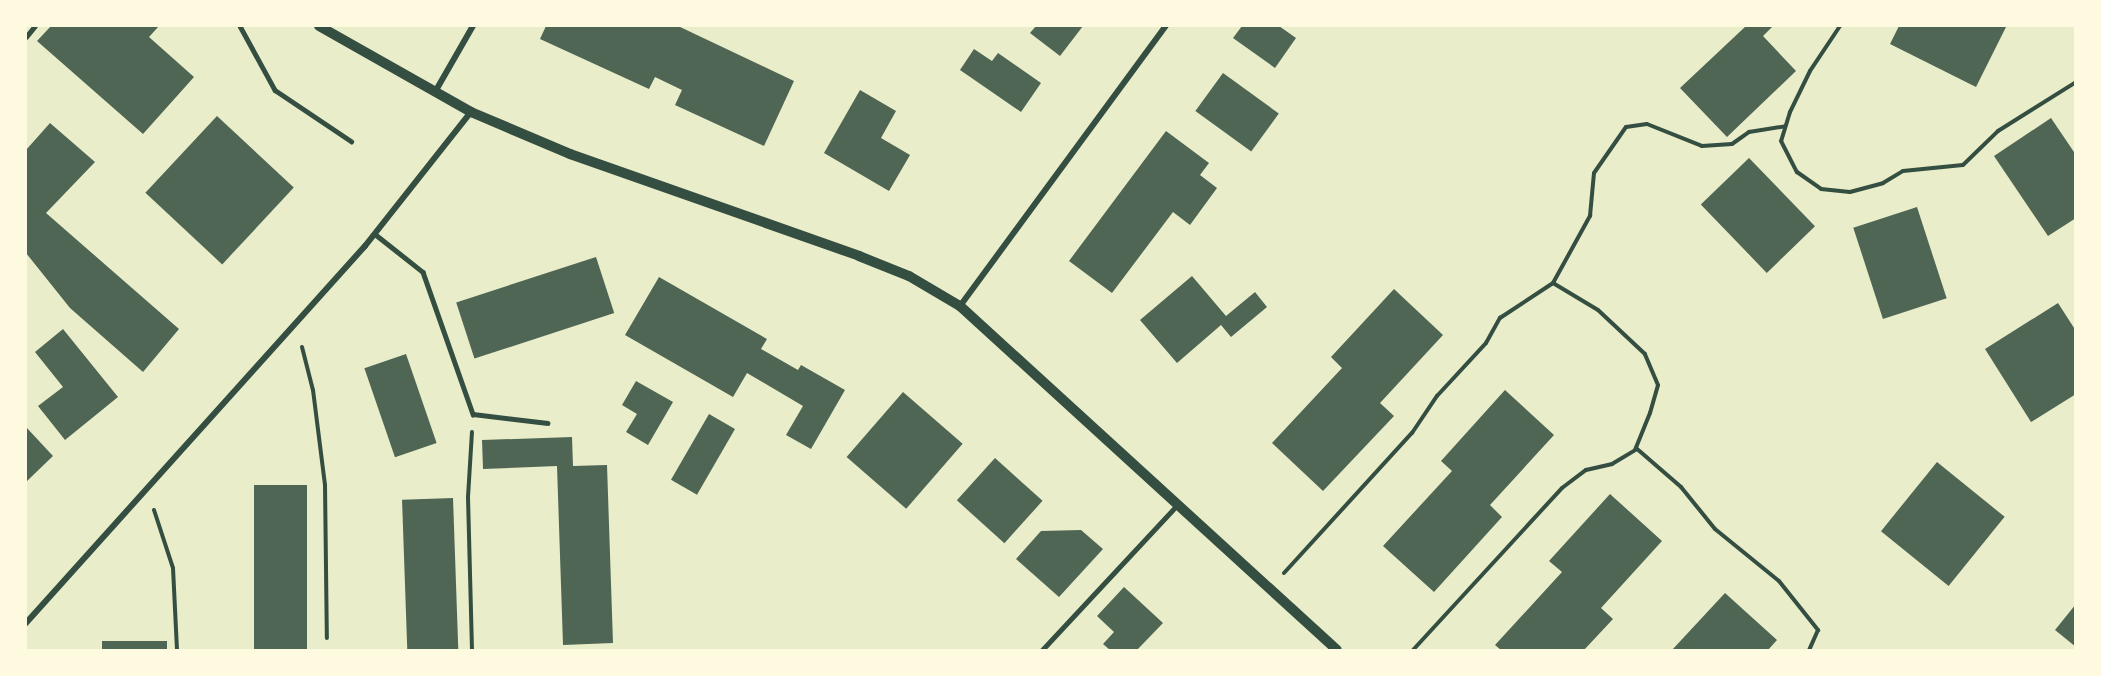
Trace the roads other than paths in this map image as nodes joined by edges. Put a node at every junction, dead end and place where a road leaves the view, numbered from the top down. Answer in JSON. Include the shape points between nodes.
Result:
{"nodes":[{"id":1,"x":35,"y":26,"type":"edge"},
{"id":2,"x":240,"y":26,"type":"edge"},
{"id":3,"x":319,"y":26,"type":"edge"},
{"id":4,"x":473,"y":26,"type":"edge"},
{"id":5,"x":1166,"y":26,"type":"edge"},
{"id":6,"x":26,"y":37,"type":"edge"},
{"id":7,"x":435,"y":92,"type":"junction"},
{"id":8,"x":471,"y":112,"type":"junction"},
{"id":9,"x":351,"y":141,"type":"dead end"},
{"id":10,"x":375,"y":234,"type":"junction"},
{"id":11,"x":960,"y":306,"type":"junction"},
{"id":12,"x":548,"y":423,"type":"dead end"},
{"id":13,"x":1178,"y":504,"type":"junction"},
{"id":14,"x":26,"y":623,"type":"edge"},
{"id":15,"x":1042,"y":651,"type":"edge"},
{"id":16,"x":1337,"y":651,"type":"edge"}],
"edges":[{"from":1,"to":6,"type":"lane"},
{"from":2,"to":9,"type":"lane","via":[[275,90]]},
{"from":3,"to":7,"type":"street"},
{"from":4,"to":7,"type":"street"},
{"from":5,"to":11,"type":"street"},
{"from":7,"to":8,"type":"street"},
{"from":8,"to":10,"type":"street"},
{"from":8,"to":11,"type":"street","via":[[570,154],[860,256],[909,276]]},
{"from":10,"to":12,"type":"lane","via":[[423,272],[473,414]]},
{"from":10,"to":14,"type":"street"},
{"from":11,"to":13,"type":"street"},
{"from":13,"to":15,"type":"lane"},
{"from":13,"to":16,"type":"street"}]}
